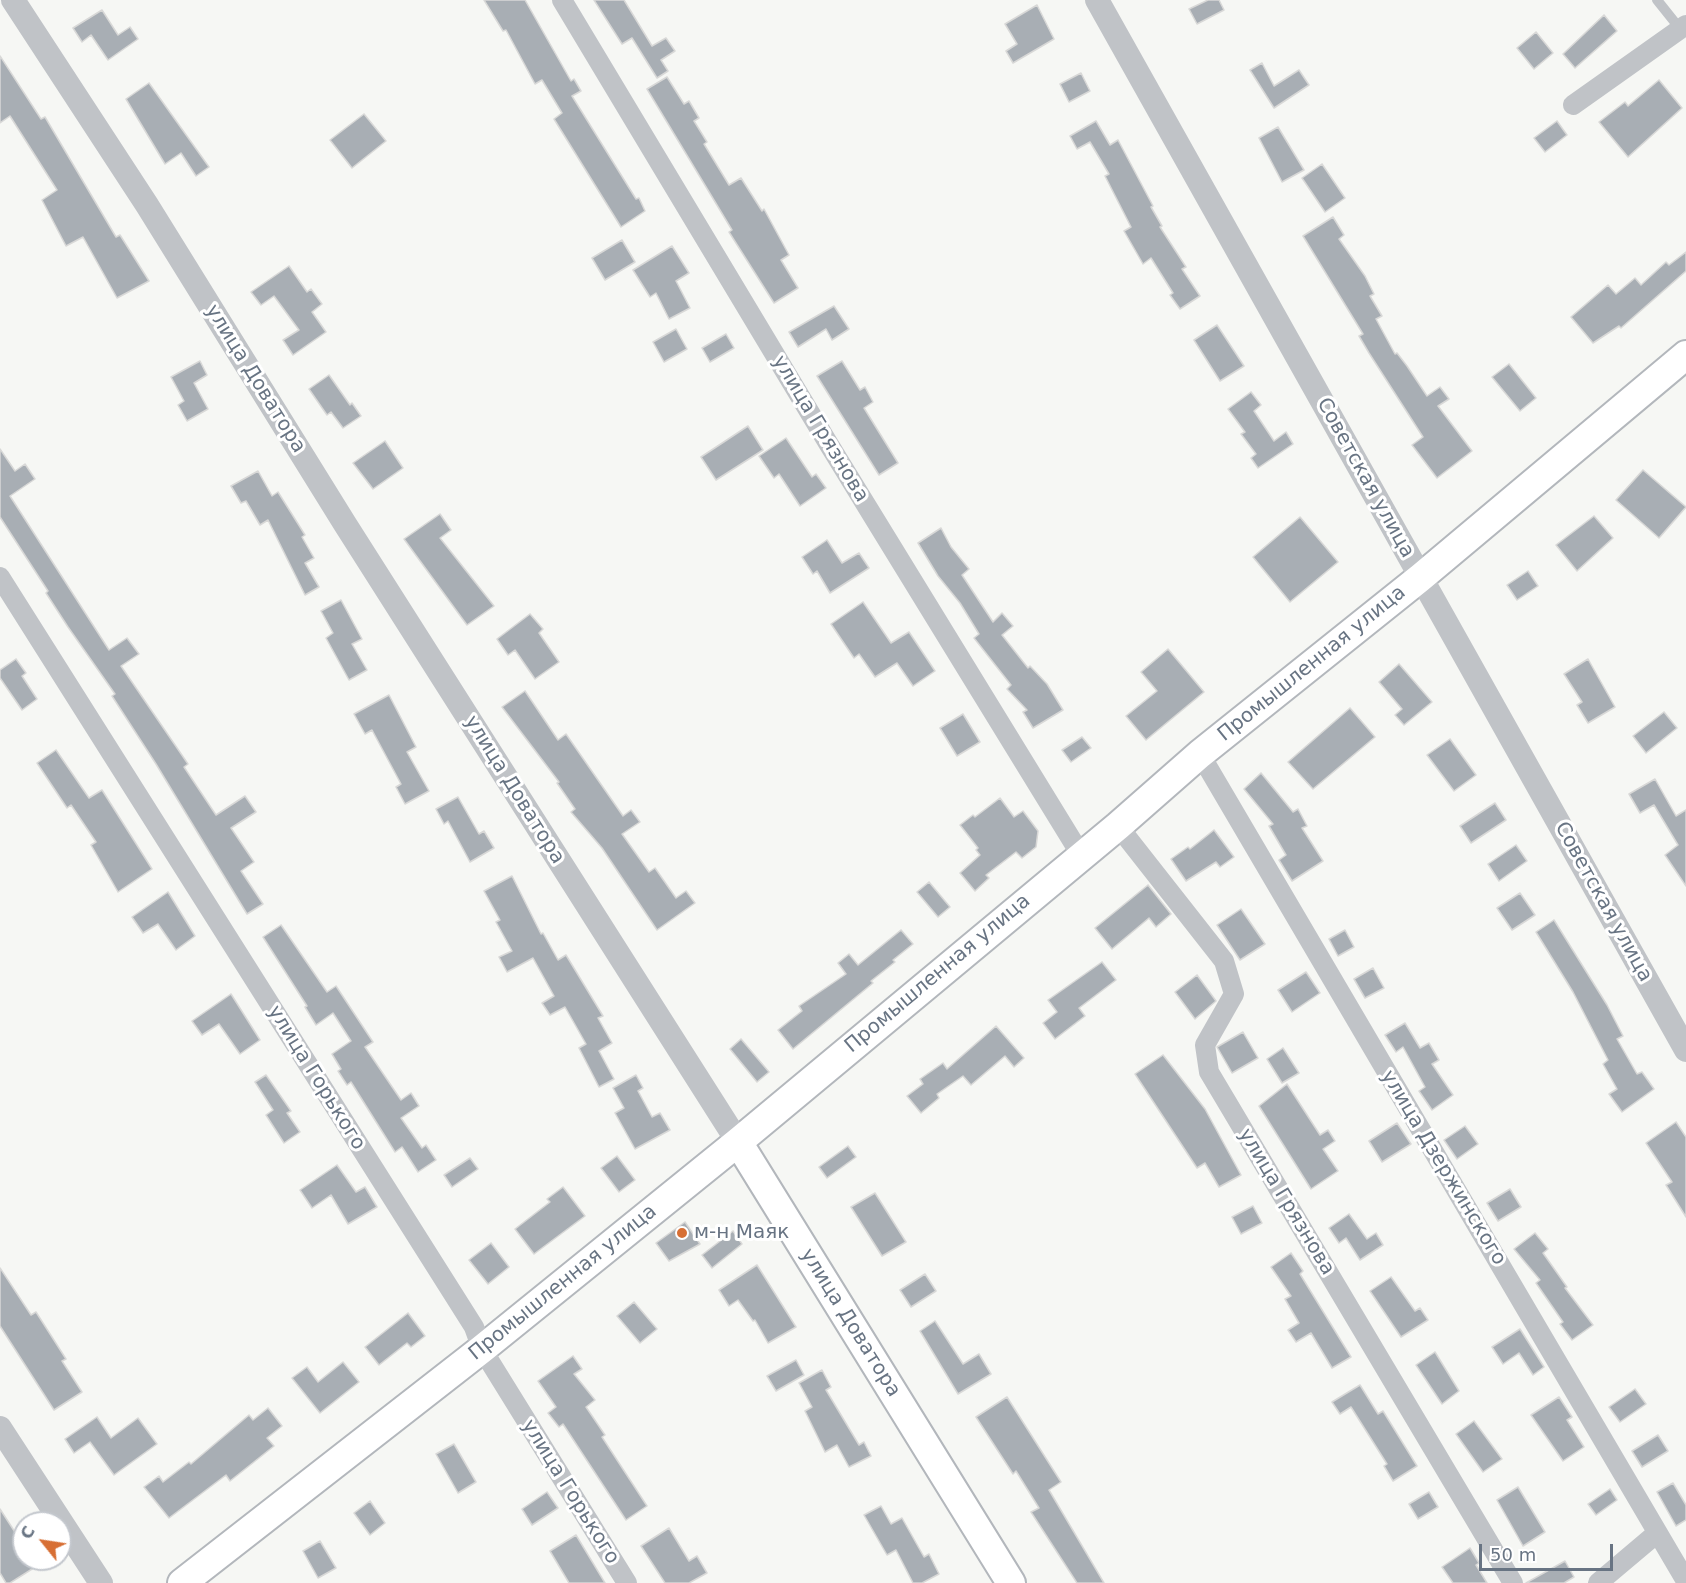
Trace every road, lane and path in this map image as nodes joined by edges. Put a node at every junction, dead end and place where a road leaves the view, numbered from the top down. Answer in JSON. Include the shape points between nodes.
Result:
{"nodes":[{"id":1,"x":13,"y":0,"type":"edge"},
{"id":2,"x":562,"y":0,"type":"edge"},
{"id":3,"x":1097,"y":0,"type":"edge"},
{"id":4,"x":1657,"y":0,"type":"edge"},
{"id":5,"x":1684,"y":30,"type":"edge"},
{"id":6,"x":1574,"y":105,"type":"dead end"},
{"id":7,"x":1686,"y":355,"type":"edge"},
{"id":8,"x":0,"y":577,"type":"edge"},
{"id":9,"x":1420,"y":578,"type":"junction"},
{"id":10,"x":1200,"y":754,"type":"junction"},
{"id":11,"x":1118,"y":826,"type":"junction"},
{"id":12,"x":1081,"y":855,"type":"junction"},
{"id":13,"x":1686,"y":1050,"type":"edge"},
{"id":14,"x":738,"y":1142,"type":"junction"},
{"id":15,"x":482,"y":1348,"type":"junction"},
{"id":16,"x":0,"y":1428,"type":"edge"},
{"id":17,"x":1656,"y":1534,"type":"junction"},
{"id":18,"x":1686,"y":1581,"type":"edge"},
{"id":19,"x":101,"y":1583,"type":"edge"},
{"id":20,"x":182,"y":1583,"type":"edge"},
{"id":21,"x":627,"y":1583,"type":"edge"},
{"id":22,"x":1011,"y":1583,"type":"edge"},
{"id":23,"x":1513,"y":1583,"type":"edge"},
{"id":24,"x":1598,"y":1583,"type":"edge"}],
"edges":[{"from":1,"to":14,"type":"street","name":"улица Доватора","via":[[147,205]]},
{"from":2,"to":12,"type":"street","name":"улица Грязнова"},
{"from":3,"to":9,"type":"street","name":"Советская улица"},
{"from":4,"to":5,"type":"lane"},
{"from":5,"to":6,"type":"street"},
{"from":7,"to":9,"type":"main road","name":"Промышленная улица"},
{"from":8,"to":15,"type":"street","name":"улица Горького","via":[[474,1327]]},
{"from":9,"to":10,"type":"main road","name":"Промышленная улица"},
{"from":9,"to":13,"type":"street","name":"Советская улица"},
{"from":10,"to":11,"type":"main road","name":"Промышленная улица"},
{"from":10,"to":17,"type":"street","name":"улица Дзержинского"},
{"from":11,"to":12,"type":"main road","name":"Промышленная улица"},
{"from":11,"to":23,"type":"street","name":"улица Грязнова","via":[[1224,961],[1234,994],[1205,1045],[1209,1072]]},
{"from":12,"to":14,"type":"main road","name":"Промышленная улица"},
{"from":14,"to":15,"type":"main road","name":"Промышленная улица"},
{"from":14,"to":22,"type":"main road","name":"улица Доватора"},
{"from":15,"to":20,"type":"main road","name":"Промышленная улица"},
{"from":15,"to":21,"type":"street","name":"улица Горького"},
{"from":16,"to":19,"type":"street"},
{"from":17,"to":18,"type":"street","name":"улица Дзержинского"},
{"from":17,"to":24,"type":"street"}]}
